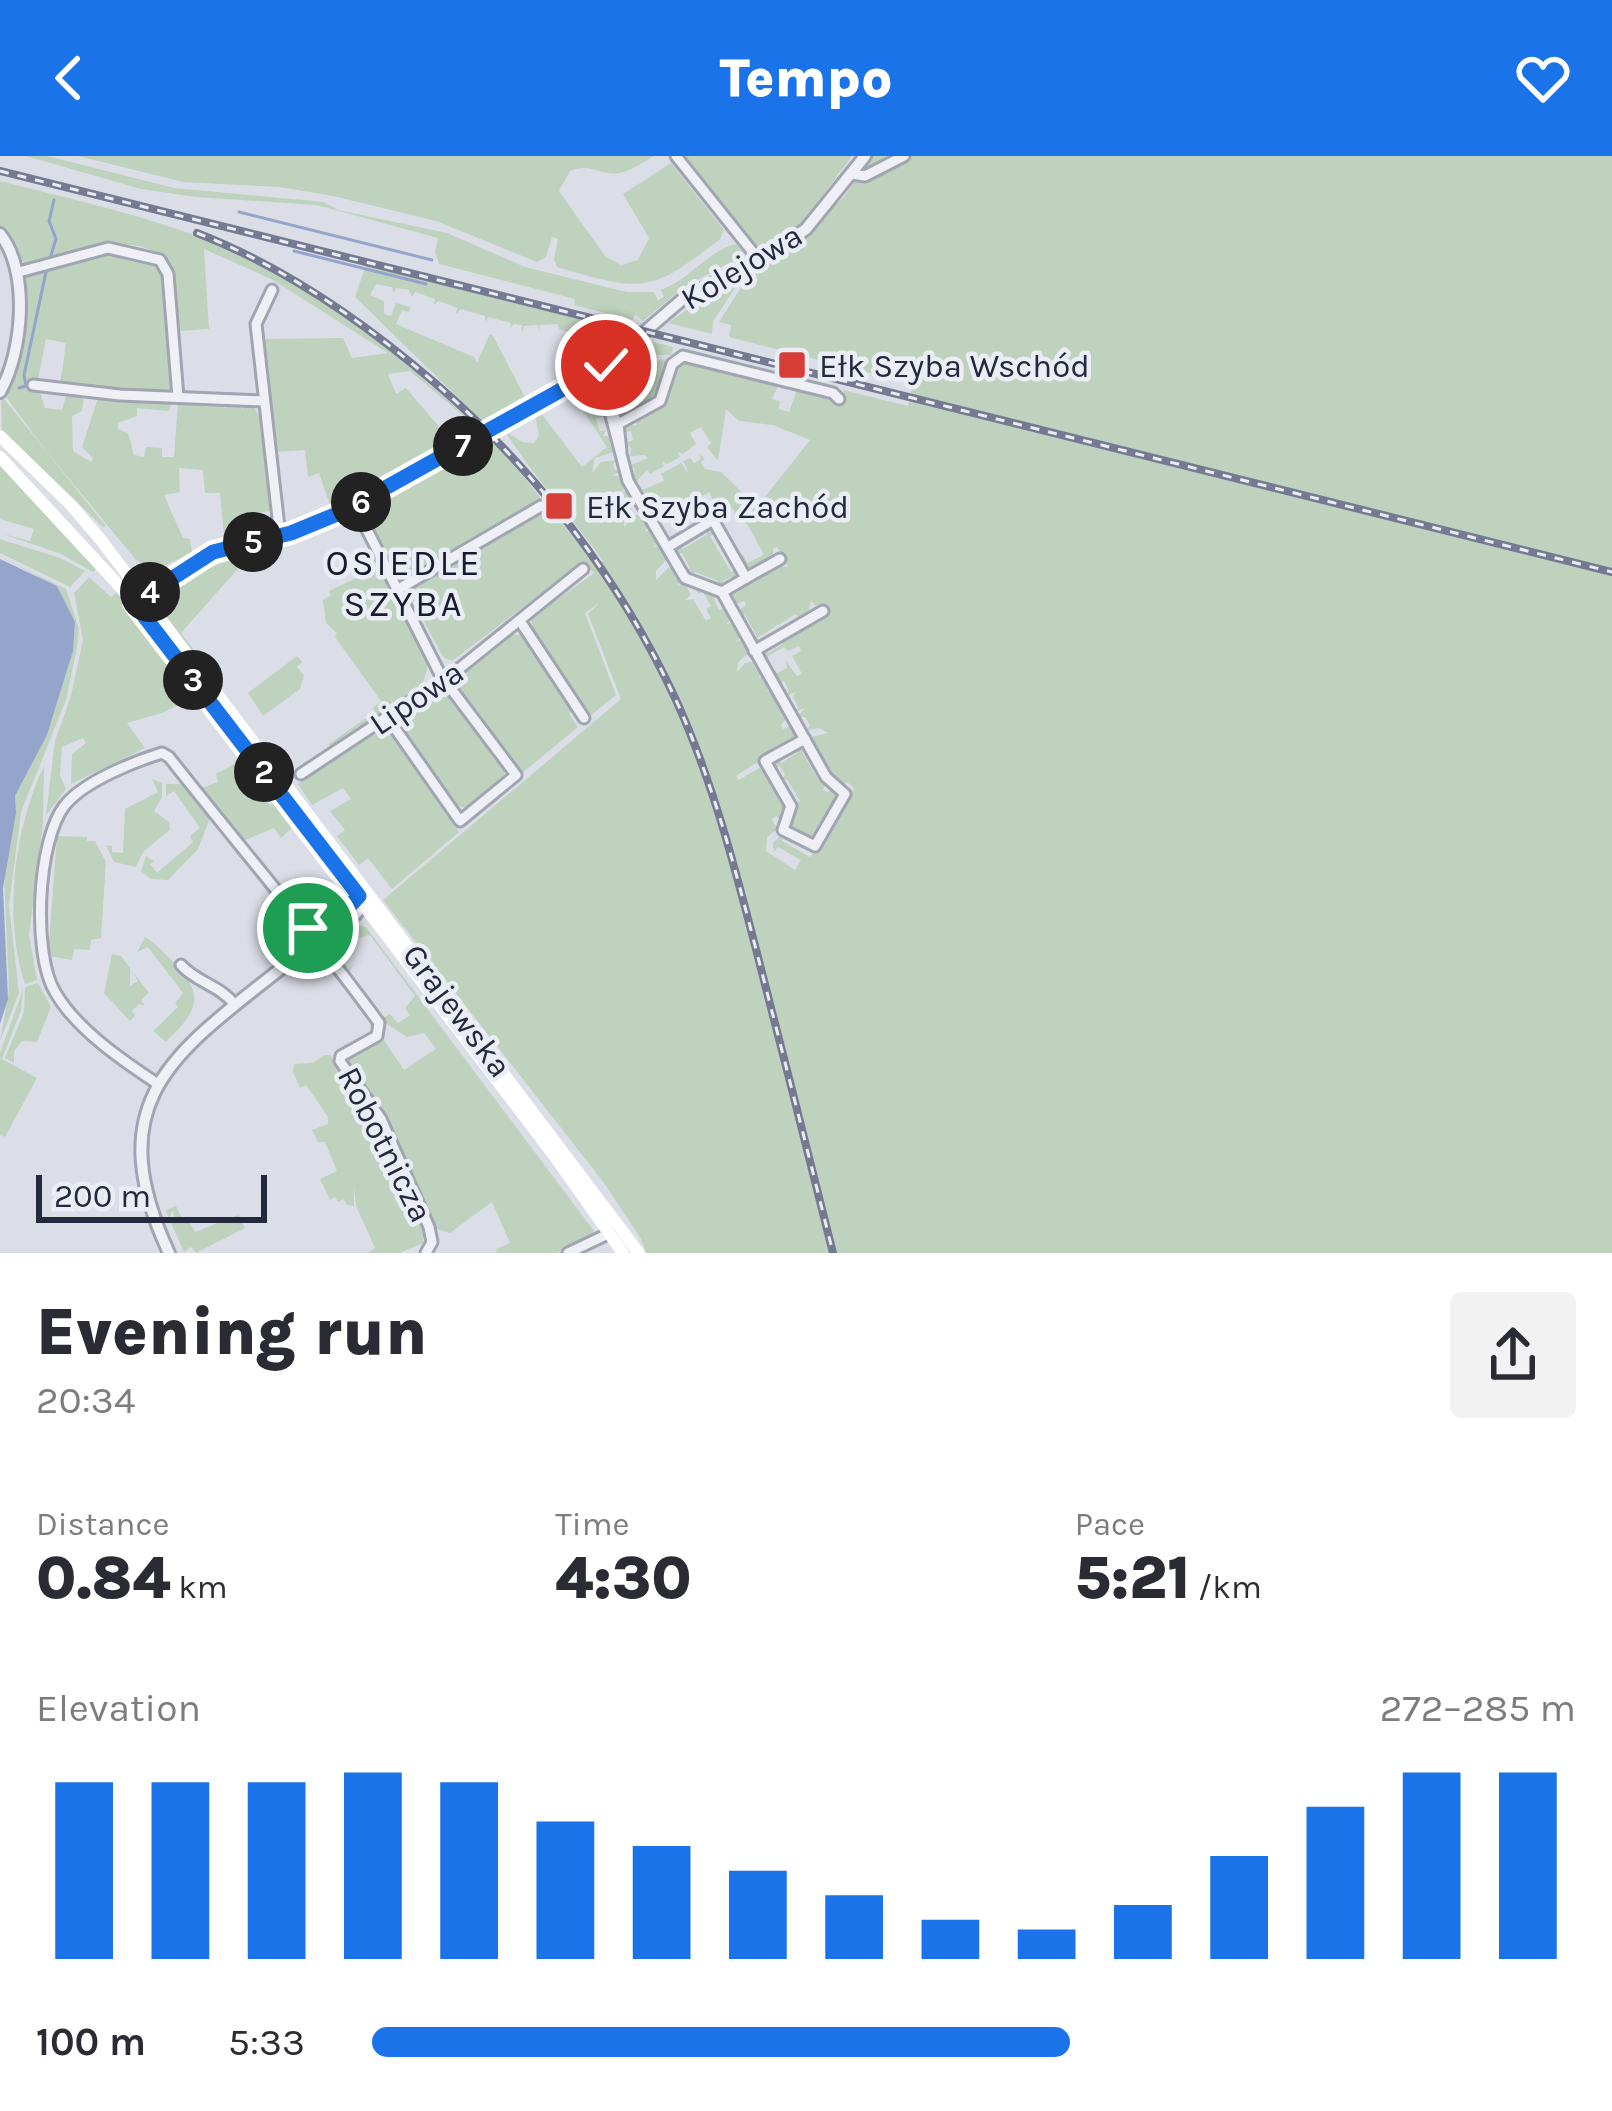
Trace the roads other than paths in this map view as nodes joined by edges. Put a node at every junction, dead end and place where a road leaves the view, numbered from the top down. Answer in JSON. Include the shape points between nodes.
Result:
{"nodes":[{"id":1,"x":676,"y":156,"type":"edge"},
{"id":2,"x":865,"y":156,"type":"edge"},
{"id":3,"x":904,"y":156,"type":"edge"},
{"id":4,"x":853,"y":174,"type":"junction"},
{"id":5,"x":0,"y":235,"type":"edge"},
{"id":6,"x":758,"y":260,"type":"junction"},
{"id":7,"x":19,"y":272,"type":"junction"},
{"id":8,"x":272,"y":290,"type":"dead end"},
{"id":9,"x":592,"y":373,"type":"junction"},
{"id":10,"x":33,"y":385,"type":"dead end"},
{"id":11,"x":2,"y":386,"type":"edge"},
{"id":12,"x":178,"y":397,"type":"junction"},
{"id":13,"x":839,"y":399,"type":"dead end"},
{"id":14,"x":264,"y":400,"type":"junction"},
{"id":15,"x":609,"y":408,"type":"junction"},
{"id":16,"x":618,"y":424,"type":"junction"},
{"id":17,"x":0,"y":436,"type":"edge"},
{"id":18,"x":621,"y":455,"type":"junction"},
{"id":19,"x":0,"y":457,"type":"edge"},
{"id":20,"x":355,"y":506,"type":"junction"},
{"id":21,"x":541,"y":506,"type":"dead end"},
{"id":22,"x":280,"y":536,"type":"junction"},
{"id":23,"x":668,"y":547,"type":"junction"},
{"id":24,"x":779,"y":559,"type":"dead end"},
{"id":25,"x":584,"y":568,"type":"dead end"},
{"id":26,"x":746,"y":578,"type":"junction"},
{"id":27,"x":397,"y":590,"type":"junction"},
{"id":28,"x":722,"y":592,"type":"junction"},
{"id":29,"x":138,"y":600,"type":"junction"},
{"id":30,"x":823,"y":610,"type":"dead end"},
{"id":31,"x":520,"y":621,"type":"junction"},
{"id":32,"x":754,"y":651,"type":"junction"},
{"id":33,"x":444,"y":680,"type":"junction"},
{"id":34,"x":387,"y":717,"type":"junction"},
{"id":35,"x":584,"y":718,"type":"dead end"},
{"id":36,"x":805,"y":739,"type":"junction"},
{"id":37,"x":301,"y":774,"type":"dead end"},
{"id":38,"x":365,"y":899,"type":"junction"},
{"id":39,"x":320,"y":937,"type":"junction"},
{"id":40,"x":181,"y":965,"type":"dead end"},
{"id":41,"x":235,"y":1005,"type":"junction"},
{"id":42,"x":158,"y":1084,"type":"junction"},
{"id":43,"x":610,"y":1233,"type":"junction"},
{"id":44,"x":428,"y":1250,"type":"edge"},
{"id":45,"x":169,"y":1253,"type":"edge"},
{"id":46,"x":568,"y":1253,"type":"edge"},
{"id":47,"x":623,"y":1253,"type":"edge"},
{"id":48,"x":640,"y":1253,"type":"edge"}],
"edges":[{"from":1,"to":6,"type":"street"},
{"from":2,"to":4,"type":"street","name":"Kolejowa"},
{"from":3,"to":4,"type":"street"},
{"from":4,"to":6,"type":"street","name":"Kolejowa","via":[[806,229]]},
{"from":5,"to":7,"type":"street"},
{"from":6,"to":9,"type":"street","name":"Kolejowa","via":[[684,298]]},
{"from":7,"to":11,"type":"street"},
{"from":7,"to":12,"type":"street","via":[[108,248],[160,260],[168,274]]},
{"from":8,"to":14,"type":"street","via":[[256,319]]},
{"from":9,"to":15,"type":"street"},
{"from":9,"to":20,"type":"street","name":"Kolejowa"},
{"from":10,"to":12,"type":"street"},
{"from":12,"to":14,"type":"street"},
{"from":13,"to":16,"type":"street","via":[[685,356],[673,362],[660,401]]},
{"from":14,"to":22,"type":"street"},
{"from":15,"to":16,"type":"street"},
{"from":15,"to":18,"type":"street"},
{"from":16,"to":18,"type":"street"},
{"from":17,"to":29,"type":"main road","name":"Grajewska","via":[[83,518]]},
{"from":18,"to":23,"type":"street"},
{"from":19,"to":29,"type":"main road","name":"Grajewska"},
{"from":20,"to":22,"type":"street","name":"Kolejowa"},
{"from":20,"to":27,"type":"street"},
{"from":21,"to":27,"type":"street"},
{"from":22,"to":29,"type":"street","name":"Kolejowa","via":[[213,552]]},
{"from":23,"to":26,"type":"street","via":[[713,520]]},
{"from":23,"to":28,"type":"street","via":[[685,578]]},
{"from":24,"to":26,"type":"street"},
{"from":25,"to":31,"type":"street","name":"Lipowa"},
{"from":26,"to":28,"type":"street"},
{"from":27,"to":33,"type":"street"},
{"from":28,"to":32,"type":"street"},
{"from":29,"to":38,"type":"main road","name":"Grajewska"},
{"from":30,"to":32,"type":"street"},
{"from":31,"to":33,"type":"street","name":"Lipowa"},
{"from":31,"to":35,"type":"street"},
{"from":32,"to":36,"type":"street"},
{"from":33,"to":34,"type":"street","name":"Lipowa"},
{"from":33,"to":34,"type":"street","via":[[516,775],[460,821]]},
{"from":34,"to":37,"type":"street","name":"Lipowa"},
{"from":36,"to":36,"type":"street","via":[[845,794],[814,846],[783,830],[791,806],[766,761]]},
{"from":38,"to":39,"type":"street"},
{"from":38,"to":43,"type":"main road","name":"Grajewska"},
{"from":38,"to":48,"type":"main road","name":"Grajewska"},
{"from":39,"to":41,"type":"street"},
{"from":39,"to":42,"type":"street","via":[[167,755],[82,790],[61,811],[48,847],[40,936],[47,976],[90,1031]]},
{"from":39,"to":44,"type":"street","name":"Robotnicza","via":[[380,1026],[340,1061],[381,1119],[429,1227]]},
{"from":40,"to":41,"type":"street"},
{"from":41,"to":42,"type":"street","via":[[184,1048]]},
{"from":42,"to":45,"type":"street","via":[[140,1164]]},
{"from":43,"to":46,"type":"street"},
{"from":43,"to":47,"type":"main road","name":"Grajewska"}]}
